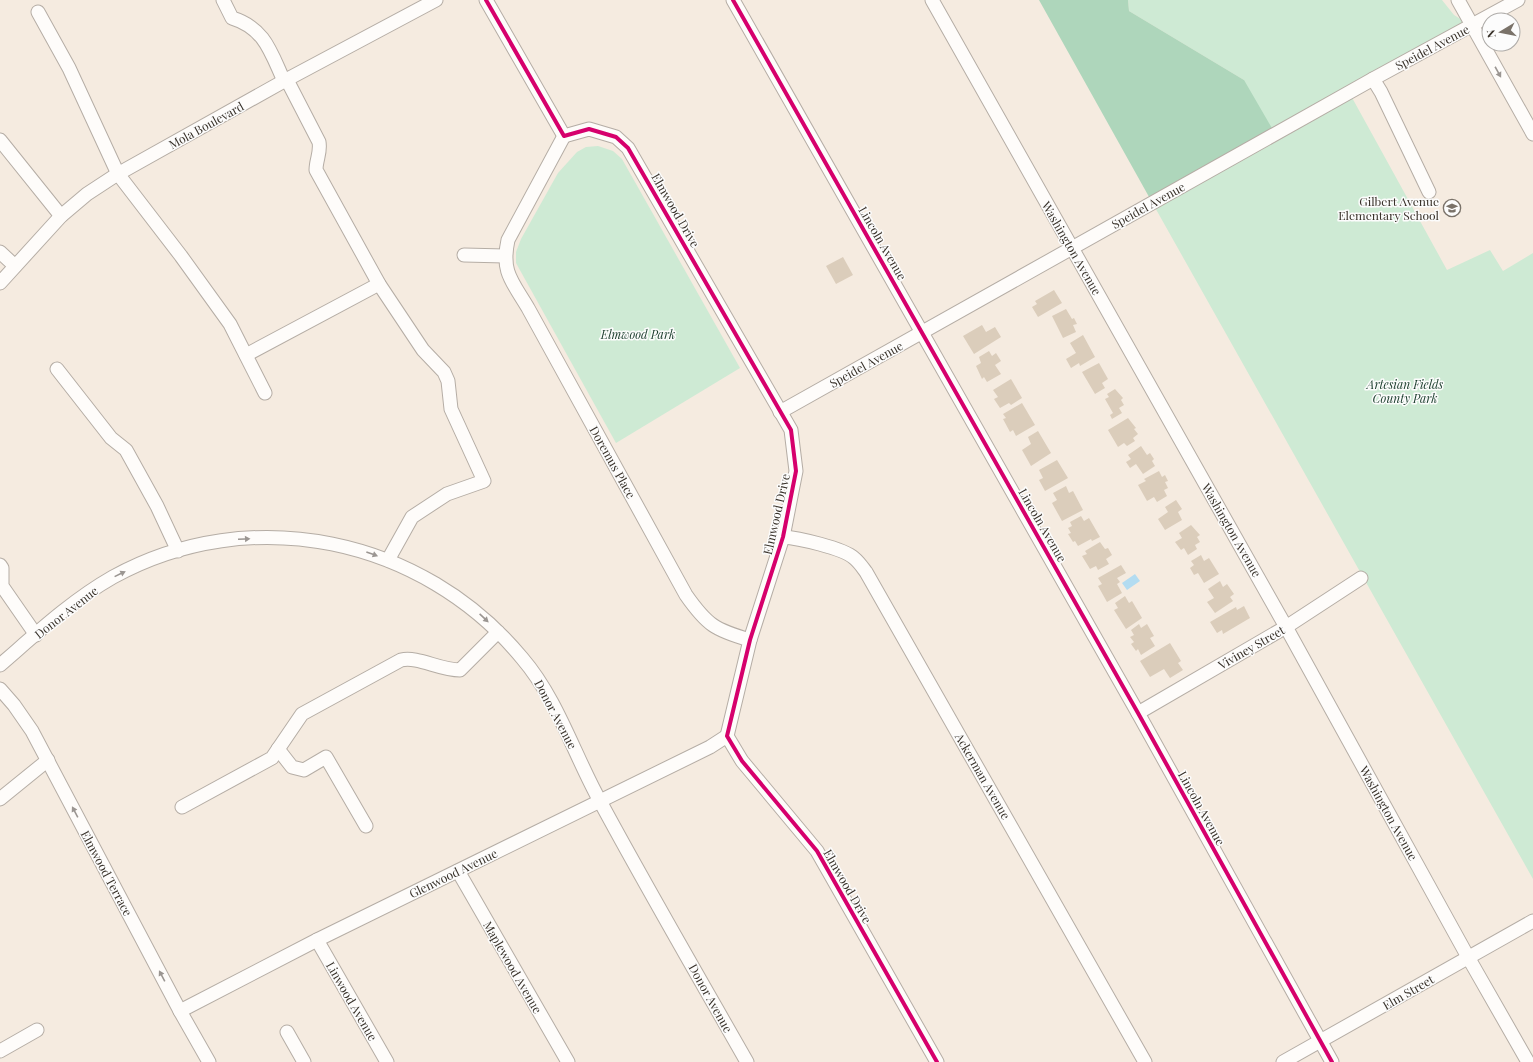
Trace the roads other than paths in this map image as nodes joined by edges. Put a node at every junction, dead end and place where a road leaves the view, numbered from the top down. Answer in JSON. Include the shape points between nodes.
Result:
{"nodes":[{"id":1,"x":223,"y":0,"type":"edge"},
{"id":2,"x":436,"y":0,"type":"edge"},
{"id":3,"x":486,"y":0,"type":"edge"},
{"id":4,"x":733,"y":0,"type":"edge"},
{"id":5,"x":932,"y":0,"type":"edge"},
{"id":6,"x":1458,"y":0,"type":"edge"},
{"id":7,"x":1518,"y":0,"type":"edge"},
{"id":8,"x":38,"y":12,"type":"dead end"},
{"id":9,"x":1472,"y":26,"type":"junction"},
{"id":10,"x":1372,"y":79,"type":"junction"},
{"id":11,"x":286,"y":80,"type":"junction"},
{"id":12,"x":1533,"y":134,"type":"edge"},
{"id":13,"x":564,"y":136,"type":"junction"},
{"id":14,"x":0,"y":140,"type":"edge"},
{"id":15,"x":118,"y":174,"type":"junction"},
{"id":16,"x":1429,"y":192,"type":"dead end"},
{"id":17,"x":61,"y":216,"type":"junction"},
{"id":18,"x":1072,"y":247,"type":"junction"},
{"id":19,"x":0,"y":252,"type":"edge"},
{"id":20,"x":464,"y":255,"type":"dead end"},
{"id":21,"x":505,"y":256,"type":"junction"},
{"id":22,"x":15,"y":266,"type":"junction"},
{"id":23,"x":0,"y":283,"type":"edge"},
{"id":24,"x":379,"y":284,"type":"junction"},
{"id":25,"x":922,"y":333,"type":"junction"},
{"id":26,"x":246,"y":355,"type":"junction"},
{"id":27,"x":57,"y":369,"type":"dead end"},
{"id":28,"x":266,"y":393,"type":"dead end"},
{"id":29,"x":780,"y":412,"type":"junction"},
{"id":30,"x":783,"y":537,"type":"junction"},
{"id":31,"x":178,"y":551,"type":"junction"},
{"id":32,"x":388,"y":560,"type":"junction"},
{"id":33,"x":0,"y":565,"type":"edge"},
{"id":34,"x":1361,"y":578,"type":"dead end"},
{"id":35,"x":1286,"y":627,"type":"junction"},
{"id":36,"x":498,"y":632,"type":"junction"},
{"id":37,"x":36,"y":635,"type":"junction"},
{"id":38,"x":750,"y":640,"type":"junction"},
{"id":39,"x":0,"y":665,"type":"edge"},
{"id":40,"x":0,"y":689,"type":"edge"},
{"id":41,"x":1138,"y":713,"type":"junction"},
{"id":42,"x":727,"y":736,"type":"junction"},
{"id":43,"x":278,"y":749,"type":"junction"},
{"id":44,"x":48,"y":760,"type":"junction"},
{"id":45,"x":0,"y":799,"type":"edge"},
{"id":46,"x":599,"y":800,"type":"junction"},
{"id":47,"x":182,"y":807,"type":"dead end"},
{"id":48,"x":366,"y":826,"type":"dead end"},
{"id":49,"x":458,"y":871,"type":"junction"},
{"id":50,"x":1533,"y":921,"type":"edge"},
{"id":51,"x":316,"y":940,"type":"junction"},
{"id":52,"x":1468,"y":957,"type":"junction"},
{"id":53,"x":180,"y":1011,"type":"junction"},
{"id":54,"x":37,"y":1030,"type":"dead end"},
{"id":55,"x":287,"y":1032,"type":"dead end"},
{"id":56,"x":1320,"y":1041,"type":"junction"},
{"id":57,"x":0,"y":1051,"type":"edge"},
{"id":58,"x":209,"y":1062,"type":"edge"},
{"id":59,"x":304,"y":1062,"type":"edge"},
{"id":60,"x":387,"y":1062,"type":"edge"},
{"id":61,"x":568,"y":1062,"type":"edge"},
{"id":62,"x":747,"y":1062,"type":"edge"},
{"id":63,"x":937,"y":1062,"type":"edge"},
{"id":64,"x":1145,"y":1062,"type":"edge"},
{"id":65,"x":1283,"y":1062,"type":"edge"},
{"id":66,"x":1332,"y":1062,"type":"edge"},
{"id":67,"x":1528,"y":1062,"type":"edge"}],
"edges":[{"from":1,"to":11,"type":"street","via":[[232,18],[240,20],[264,38]]},
{"from":2,"to":11,"type":"street","name":"Mola Boulevard"},
{"from":3,"to":13,"type":"street"},
{"from":4,"to":25,"type":"street","name":"Lincoln Avenue"},
{"from":5,"to":18,"type":"street","name":"Washington Avenue"},
{"from":6,"to":9,"type":"street"},
{"from":7,"to":9,"type":"street","name":"Speidel Avenue"},
{"from":8,"to":15,"type":"street","via":[[69,68]]},
{"from":9,"to":10,"type":"street","name":"Speidel Avenue"},
{"from":9,"to":12,"type":"street","one_way":true},
{"from":10,"to":16,"type":"street","via":[[1381,92]]},
{"from":10,"to":18,"type":"street","name":"Speidel Avenue"},
{"from":11,"to":15,"type":"street","name":"Mola Boulevard"},
{"from":11,"to":24,"type":"street","via":[[319,142],[316,170]]},
{"from":13,"to":21,"type":"street","name":"Doremus Place","via":[[508,240]]},
{"from":13,"to":29,"type":"street","name":"Elmwood Drive","via":[[589,129],[616,136],[628,148]]},
{"from":14,"to":17,"type":"street"},
{"from":15,"to":17,"type":"street","name":"Mola Boulevard","via":[[87,194]]},
{"from":15,"to":26,"type":"street","via":[[225,318]]},
{"from":17,"to":22,"type":"street","name":"Mola Boulevard"},
{"from":18,"to":25,"type":"street","name":"Speidel Avenue"},
{"from":18,"to":35,"type":"street","name":"Washington Avenue"},
{"from":19,"to":22,"type":"street"},
{"from":20,"to":21,"type":"street"},
{"from":21,"to":38,"type":"street","name":"Doremus Place","via":[[506,271],[686,595],[701,617],[714,627]]},
{"from":22,"to":23,"type":"street","name":"Mola Boulevard"},
{"from":24,"to":26,"type":"street"},
{"from":24,"to":32,"type":"street","via":[[423,350],[444,372],[448,381],[451,410],[484,481],[447,494],[412,517]]},
{"from":25,"to":29,"type":"street","name":"Speidel Avenue"},
{"from":25,"to":41,"type":"street","name":"Lincoln Avenue"},
{"from":26,"to":28,"type":"street"},
{"from":27,"to":31,"type":"street","via":[[111,438],[126,450]]},
{"from":29,"to":30,"type":"street","name":"Elmwood Drive","via":[[791,430],[796,471]]},
{"from":30,"to":38,"type":"street","name":"Elmwood Drive"},
{"from":30,"to":64,"type":"street","name":"Ackerman Avenue","via":[[800,538],[854,557],[866,572]]},
{"from":31,"to":32,"type":"street","name":"Donor Avenue","one_way":true,"via":[[238,539],[272,537],[334,544]]},
{"from":37,"to":31,"type":"street","name":"Donor Avenue","one_way":true,"via":[[85,595],[114,577]]},
{"from":32,"to":36,"type":"street","name":"Donor Avenue","one_way":true,"via":[[454,594]]},
{"from":33,"to":37,"type":"street","via":[[2,586]]},
{"from":34,"to":35,"type":"street","name":"Viviney Street"},
{"from":35,"to":41,"type":"street","name":"Viviney Street"},
{"from":35,"to":52,"type":"street","name":"Washington Avenue"},
{"from":36,"to":43,"type":"street","via":[[460,670],[448,670],[410,658],[401,660],[302,714]]},
{"from":36,"to":46,"type":"street","name":"Donor Avenue","via":[[524,660],[544,688]]},
{"from":37,"to":39,"type":"street","name":"Donor Avenue"},
{"from":38,"to":42,"type":"street","name":"Elmwood Drive"},
{"from":40,"to":44,"type":"street","name":"Elmwood Terrace","via":[[32,731]]},
{"from":41,"to":56,"type":"street","name":"Lincoln Avenue"},
{"from":42,"to":46,"type":"street","name":"Glenwood Avenue","via":[[710,747]]},
{"from":42,"to":63,"type":"street","name":"Elmwood Drive","via":[[742,760],[816,851]]},
{"from":43,"to":47,"type":"street","via":[[272,758]]},
{"from":43,"to":48,"type":"street","via":[[292,767],[304,770],[326,757]]},
{"from":44,"to":45,"type":"street"},
{"from":53,"to":44,"type":"street","name":"Elmwood Terrace","one_way":true},
{"from":46,"to":49,"type":"street","name":"Glenwood Avenue"},
{"from":46,"to":62,"type":"street","name":"Donor Avenue"},
{"from":49,"to":51,"type":"street","name":"Glenwood Avenue"},
{"from":49,"to":61,"type":"street","name":"Maplewood Avenue"},
{"from":50,"to":52,"type":"street","name":"Elm Street"},
{"from":51,"to":53,"type":"street","name":"Glenwood Avenue"},
{"from":51,"to":60,"type":"street","name":"Linwood Avenue"},
{"from":52,"to":56,"type":"street","name":"Elm Street"},
{"from":52,"to":67,"type":"street","name":"Washington Avenue"},
{"from":53,"to":58,"type":"street","name":"Elmwood Terrace"},
{"from":54,"to":57,"type":"street"},
{"from":55,"to":59,"type":"street"},
{"from":56,"to":65,"type":"street","name":"Elm Street"},
{"from":56,"to":66,"type":"street","name":"Lincoln Avenue"}]}
